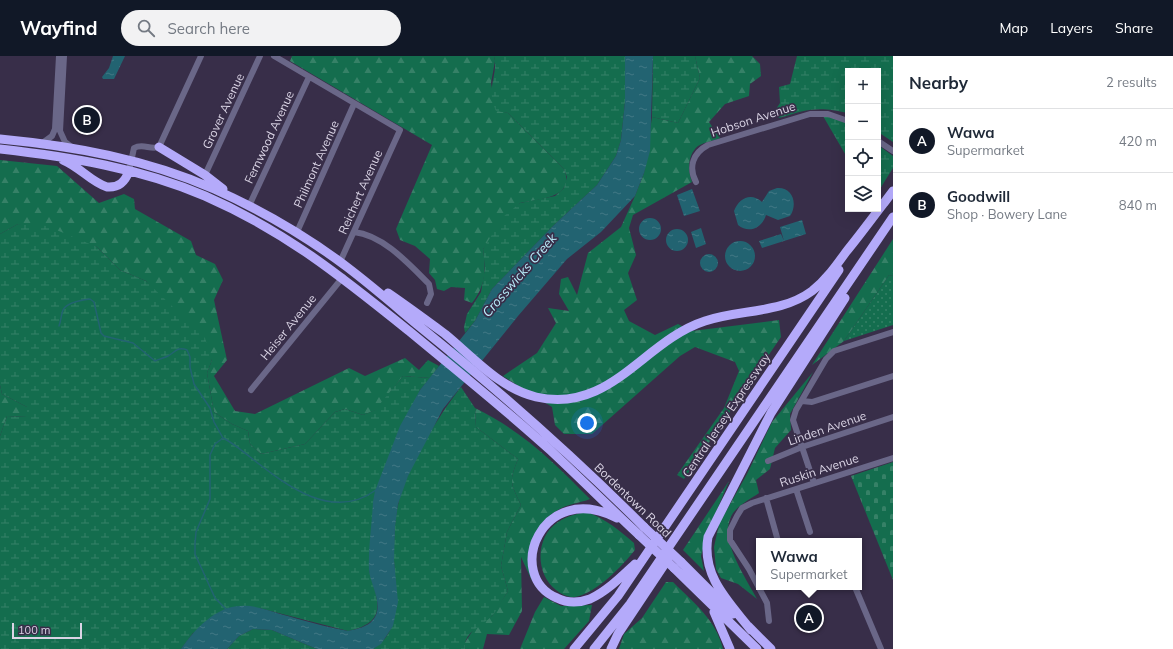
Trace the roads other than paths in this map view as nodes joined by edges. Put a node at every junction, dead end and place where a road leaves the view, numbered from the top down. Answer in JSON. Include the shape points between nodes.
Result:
{"nodes":[{"id":1,"x":59,"y":56,"type":"edge"},
{"id":2,"x":64,"y":56,"type":"edge"},
{"id":3,"x":201,"y":56,"type":"edge"},
{"id":4,"x":260,"y":56,"type":"edge"},
{"id":5,"x":274,"y":56,"type":"edge"},
{"id":6,"x":309,"y":77,"type":"junction"},
{"id":7,"x":354,"y":104,"type":"junction"},
{"id":8,"x":845,"y":120,"type":"edge"},
{"id":9,"x":0,"y":139,"type":"edge"},
{"id":10,"x":881,"y":143,"type":"edge"},
{"id":11,"x":41,"y":144,"type":"junction"},
{"id":12,"x":159,"y":147,"type":"junction"},
{"id":13,"x":74,"y":149,"type":"junction"},
{"id":14,"x":0,"y":151,"type":"edge"},
{"id":15,"x":893,"y":151,"type":"edge"},
{"id":16,"x":44,"y":154,"type":"junction"},
{"id":17,"x":130,"y":160,"type":"junction"},
{"id":18,"x":129,"y":171,"type":"junction"},
{"id":19,"x":205,"y":175,"type":"junction"},
{"id":20,"x":696,"y":182,"type":"dead end"},
{"id":21,"x":893,"y":191,"type":"edge"},
{"id":22,"x":887,"y":199,"type":"junction"},
{"id":23,"x":237,"y":200,"type":"junction"},
{"id":24,"x":249,"y":206,"type":"junction"},
{"id":25,"x":893,"y":217,"type":"edge"},
{"id":26,"x":885,"y":229,"type":"junction"},
{"id":27,"x":297,"y":232,"type":"junction"},
{"id":28,"x":354,"y":232,"type":"junction"},
{"id":29,"x":340,"y":262,"type":"junction"},
{"id":30,"x":343,"y":278,"type":"junction"},
{"id":31,"x":427,"y":303,"type":"dead end"},
{"id":32,"x":893,"y":332,"type":"edge"},
{"id":33,"x":441,"y":337,"type":"junction"},
{"id":34,"x":893,"y":376,"type":"edge"},
{"id":35,"x":251,"y":390,"type":"dead end"},
{"id":36,"x":802,"y":401,"type":"junction"},
{"id":37,"x":893,"y":417,"type":"edge"},
{"id":38,"x":738,"y":445,"type":"junction"},
{"id":39,"x":802,"y":447,"type":"junction"},
{"id":40,"x":893,"y":458,"type":"edge"},
{"id":41,"x":768,"y":461,"type":"dead end"},
{"id":42,"x":814,"y":483,"type":"junction"},
{"id":43,"x":796,"y":489,"type":"junction"},
{"id":44,"x":766,"y":498,"type":"junction"},
{"id":45,"x":625,"y":522,"type":"junction"},
{"id":46,"x":641,"y":531,"type":"junction"},
{"id":47,"x":810,"y":532,"type":"dead end"},
{"id":48,"x":777,"y":538,"type":"edge"},
{"id":49,"x":648,"y":552,"type":"junction"},
{"id":50,"x":678,"y":565,"type":"junction"},
{"id":51,"x":756,"y":582,"type":"edge"},
{"id":52,"x":760,"y":590,"type":"edge"},
{"id":53,"x":856,"y":590,"type":"edge"},
{"id":54,"x":708,"y":602,"type":"junction"},
{"id":55,"x":769,"y":621,"type":"dead end"},
{"id":56,"x":751,"y":630,"type":"junction"},
{"id":57,"x":574,"y":649,"type":"edge"},
{"id":58,"x":594,"y":649,"type":"edge"},
{"id":59,"x":611,"y":649,"type":"edge"},
{"id":60,"x":730,"y":649,"type":"edge"},
{"id":61,"x":756,"y":649,"type":"edge"},
{"id":62,"x":771,"y":649,"type":"edge"},
{"id":63,"x":881,"y":649,"type":"edge"}],
"edges":[{"from":1,"to":11,"type":"street","via":[[55,129],[52,136]]},
{"from":2,"to":13,"type":"street","via":[[60,130],[65,142]]},
{"from":3,"to":12,"type":"street"},
{"from":4,"to":19,"type":"street","name":"Grover Avenue"},
{"from":5,"to":6,"type":"street"},
{"from":6,"to":7,"type":"street"},
{"from":6,"to":24,"type":"street","name":"Fernwood Avenue"},
{"from":7,"to":27,"type":"street","name":"Philmont Avenue"},
{"from":7,"to":28,"type":"street","name":"Reichert Avenue","via":[[400,130]]},
{"from":8,"to":20,"type":"street","name":"Hobson Avenue","via":[[828,114],[810,114],[708,145],[699,151],[693,160],[691,171]]},
{"from":9,"to":11,"type":"highway"},
{"from":10,"to":15,"type":"street"},
{"from":11,"to":13,"type":"highway"},
{"from":12,"to":17,"type":"street","via":[[134,148]]},
{"from":12,"to":19,"type":"highway"},
{"from":13,"to":17,"type":"highway"},
{"from":14,"to":16,"type":"highway"},
{"from":16,"to":18,"type":"highway","name":"Bordentown Road","via":[[95,162]]},
{"from":16,"to":18,"type":"highway","via":[[74,164],[107,187],[121,184]]},
{"from":17,"to":18,"type":"street"},
{"from":17,"to":23,"type":"highway","via":[[194,181]]},
{"from":18,"to":30,"type":"highway","name":"Bordentown Road","via":[[190,190],[238,212],[295,244]]},
{"from":19,"to":23,"type":"highway"},
{"from":21,"to":22,"type":"highway","name":"Central Jersey Expressway"},
{"from":22,"to":33,"type":"highway","via":[[828,276],[803,297],[782,306],[695,324],[674,336],[601,390],[570,398],[538,397],[508,386]]},
{"from":22,"to":49,"type":"highway","name":"Central Jersey Expressway"},
{"from":23,"to":24,"type":"highway"},
{"from":24,"to":27,"type":"highway"},
{"from":25,"to":26,"type":"highway"},
{"from":26,"to":38,"type":"highway"},
{"from":26,"to":56,"type":"highway","via":[[840,307],[771,413],[708,537],[706,554],[712,577]]},
{"from":27,"to":29,"type":"highway"},
{"from":28,"to":29,"type":"street","name":"Reichert Avenue"},
{"from":28,"to":31,"type":"street","via":[[375,239],[430,284],[432,289]]},
{"from":29,"to":33,"type":"highway"},
{"from":30,"to":35,"type":"street","name":"Heiser Avenue"},
{"from":30,"to":45,"type":"highway","name":"Bordentown Road","via":[[549,449]]},
{"from":32,"to":36,"type":"street","via":[[838,349],[826,359]]},
{"from":33,"to":46,"type":"highway","name":"Bordentown Road","via":[[476,373],[554,441]]},
{"from":34,"to":36,"type":"street","via":[[812,402]]},
{"from":36,"to":39,"type":"street","via":[[793,420]]},
{"from":37,"to":39,"type":"street","name":"Linden Avenue"},
{"from":38,"to":58,"type":"highway","via":[[630,604]]},
{"from":38,"to":59,"type":"highway"},
{"from":39,"to":41,"type":"street","name":"Linden Avenue"},
{"from":39,"to":42,"type":"street"},
{"from":40,"to":42,"type":"street","name":"Ruskin Avenue"},
{"from":42,"to":43,"type":"street","name":"Ruskin Avenue"},
{"from":43,"to":44,"type":"street","name":"Ruskin Avenue"},
{"from":43,"to":47,"type":"street"},
{"from":44,"to":48,"type":"street"},
{"from":44,"to":51,"type":"street","name":"Ruskin Avenue","via":[[742,508],[730,530],[730,540]]},
{"from":45,"to":46,"type":"highway","name":"Bordentown Road"},
{"from":45,"to":49,"type":"highway","via":[[589,508],[574,509],[553,518],[542,530],[534,550],[533,565],[539,584],[560,600],[583,601],[606,589]]},
{"from":46,"to":50,"type":"highway","name":"Bordentown Road","bridge":true},
{"from":49,"to":57,"type":"highway","name":"Central Jersey Expressway","via":[[602,616]]},
{"from":50,"to":54,"type":"highway","name":"Bordentown Road"},
{"from":50,"to":56,"type":"highway","name":"Bordentown Road"},
{"from":52,"to":55,"type":"street","name":"Ruskin Avenue","via":[[767,603]]},
{"from":53,"to":63,"type":"street"},
{"from":54,"to":60,"type":"highway"},
{"from":54,"to":61,"type":"highway","name":"Bordentown Road"},
{"from":56,"to":62,"type":"highway","name":"Bordentown Road"}]}
